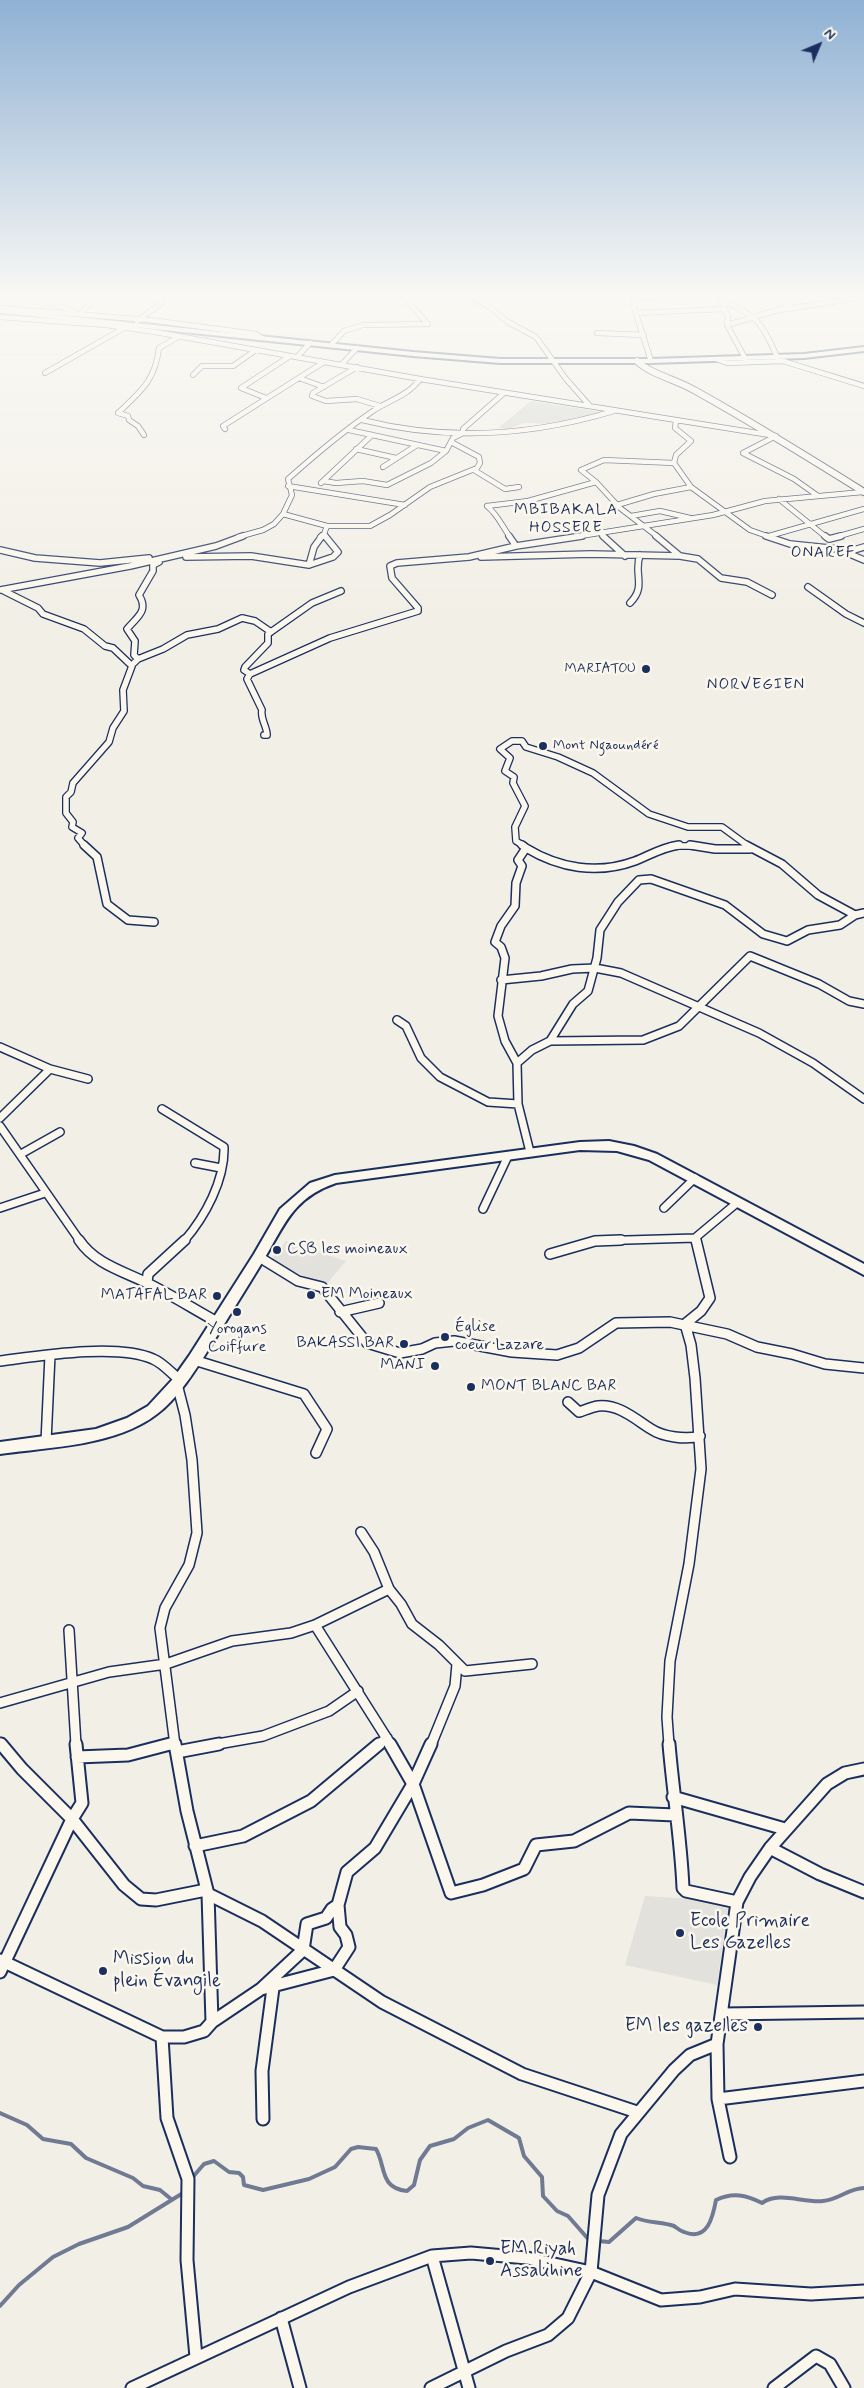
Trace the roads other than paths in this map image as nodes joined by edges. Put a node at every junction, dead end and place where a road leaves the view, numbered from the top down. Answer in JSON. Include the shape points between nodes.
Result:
{"nodes":[{"id":1,"x":127,"y":405,"type":"edge"},
{"id":2,"x":255,"y":405,"type":"edge"},
{"id":3,"x":489,"y":405,"type":"edge"},
{"id":4,"x":586,"y":405,"type":"edge"},
{"id":5,"x":722,"y":405,"type":"edge"},
{"id":6,"x":380,"y":406,"type":"edge"},
{"id":7,"x":590,"y":406,"type":"joint"},
{"id":8,"x":616,"y":410,"type":"junction"},
{"id":9,"x":362,"y":420,"type":"junction"},
{"id":10,"x":676,"y":421,"type":"junction"},
{"id":11,"x":225,"y":428,"type":"dead end"},
{"id":12,"x":349,"y":430,"type":"junction"},
{"id":13,"x":464,"y":433,"type":"junction"},
{"id":14,"x":144,"y":435,"type":"dead end"},
{"id":15,"x":372,"y":435,"type":"junction"},
{"id":16,"x":776,"y":436,"type":"junction"},
{"id":17,"x":451,"y":442,"type":"junction"},
{"id":18,"x":417,"y":445,"type":"junction"},
{"id":19,"x":356,"y":449,"type":"junction"},
{"id":20,"x":446,"y":451,"type":"junction"},
{"id":21,"x":396,"y":458,"type":"junction"},
{"id":22,"x":674,"y":461,"type":"junction"},
{"id":23,"x":383,"y":467,"type":"dead end"},
{"id":24,"x":474,"y":470,"type":"junction"},
{"id":25,"x":323,"y":481,"type":"junction"},
{"id":26,"x":596,"y":482,"type":"junction"},
{"id":27,"x":288,"y":486,"type":"junction"},
{"id":28,"x":519,"y":487,"type":"dead end"},
{"id":29,"x":691,"y":487,"type":"junction"},
{"id":30,"x":314,"y":490,"type":"junction"},
{"id":31,"x":864,"y":492,"type":"edge"},
{"id":32,"x":818,"y":496,"type":"junction"},
{"id":33,"x":779,"y":499,"type":"junction"},
{"id":34,"x":405,"y":505,"type":"junction"},
{"id":35,"x":617,"y":505,"type":"junction"},
{"id":36,"x":864,"y":510,"type":"edge"},
{"id":37,"x":723,"y":512,"type":"junction"},
{"id":38,"x":283,"y":514,"type":"junction"},
{"id":39,"x":631,"y":516,"type":"junction"},
{"id":40,"x":694,"y":518,"type":"junction"},
{"id":41,"x":644,"y":525,"type":"junction"},
{"id":42,"x":327,"y":526,"type":"junction"},
{"id":43,"x":810,"y":526,"type":"junction"},
{"id":44,"x":864,"y":529,"type":"edge"},
{"id":45,"x":601,"y":532,"type":"junction"},
{"id":46,"x":324,"y":534,"type":"junction"},
{"id":47,"x":767,"y":536,"type":"junction"},
{"id":48,"x":516,"y":546,"type":"junction"},
{"id":49,"x":864,"y":548,"type":"edge"},
{"id":50,"x":0,"y":550,"type":"edge"},
{"id":51,"x":847,"y":552,"type":"junction"},
{"id":52,"x":640,"y":555,"type":"junction"},
{"id":53,"x":472,"y":556,"type":"junction"},
{"id":54,"x":625,"y":556,"type":"junction"},
{"id":55,"x":680,"y":556,"type":"junction"},
{"id":56,"x":172,"y":558,"type":"junction"},
{"id":57,"x":864,"y":560,"type":"edge"},
{"id":58,"x":309,"y":565,"type":"junction"},
{"id":59,"x":808,"y":587,"type":"dead end"},
{"id":60,"x":2,"y":590,"type":"edge"},
{"id":61,"x":341,"y":591,"type":"dead end"},
{"id":62,"x":772,"y":595,"type":"dead end"},
{"id":63,"x":630,"y":603,"type":"dead end"},
{"id":64,"x":864,"y":623,"type":"edge"},
{"id":65,"x":271,"y":632,"type":"junction"},
{"id":66,"x":138,"y":660,"type":"junction"},
{"id":67,"x":132,"y":666,"type":"junction"},
{"id":68,"x":250,"y":674,"type":"junction"},
{"id":69,"x":264,"y":735,"type":"dead end"},
{"id":70,"x":526,"y":848,"type":"junction"},
{"id":71,"x":751,"y":849,"type":"junction"},
{"id":72,"x":864,"y":913,"type":"edge"},
{"id":73,"x":855,"y":915,"type":"junction"},
{"id":74,"x":154,"y":922,"type":"dead end"},
{"id":75,"x":595,"y":968,"type":"junction"},
{"id":76,"x":500,"y":980,"type":"junction"},
{"id":77,"x":864,"y":1004,"type":"edge"},
{"id":78,"x":700,"y":1006,"type":"junction"},
{"id":79,"x":397,"y":1020,"type":"dead end"},
{"id":80,"x":550,"y":1042,"type":"junction"},
{"id":81,"x":0,"y":1047,"type":"edge"},
{"id":82,"x":517,"y":1063,"type":"junction"},
{"id":83,"x":50,"y":1069,"type":"junction"},
{"id":84,"x":88,"y":1079,"type":"dead end"},
{"id":85,"x":864,"y":1099,"type":"edge"},
{"id":86,"x":518,"y":1104,"type":"junction"},
{"id":87,"x":162,"y":1109,"type":"dead end"},
{"id":88,"x":0,"y":1118,"type":"edge"},
{"id":89,"x":0,"y":1126,"type":"edge"},
{"id":90,"x":60,"y":1132,"type":"dead end"},
{"id":91,"x":530,"y":1152,"type":"junction"},
{"id":92,"x":21,"y":1154,"type":"junction"},
{"id":93,"x":508,"y":1156,"type":"junction"},
{"id":94,"x":195,"y":1163,"type":"dead end"},
{"id":95,"x":221,"y":1168,"type":"junction"},
{"id":96,"x":695,"y":1178,"type":"junction"},
{"id":97,"x":46,"y":1193,"type":"junction"},
{"id":98,"x":738,"y":1202,"type":"junction"},
{"id":99,"x":0,"y":1208,"type":"edge"},
{"id":100,"x":664,"y":1208,"type":"dead end"},
{"id":101,"x":482,"y":1210,"type":"dead end"},
{"id":102,"x":695,"y":1238,"type":"junction"},
{"id":103,"x":550,"y":1254,"type":"dead end"},
{"id":104,"x":259,"y":1258,"type":"junction"},
{"id":105,"x":864,"y":1270,"type":"edge"},
{"id":106,"x":147,"y":1283,"type":"junction"},
{"id":107,"x":379,"y":1303,"type":"dead end"},
{"id":108,"x":340,"y":1312,"type":"junction"},
{"id":109,"x":219,"y":1322,"type":"junction"},
{"id":110,"x":684,"y":1324,"type":"junction"},
{"id":111,"x":50,"y":1355,"type":"junction"},
{"id":112,"x":194,"y":1360,"type":"junction"},
{"id":113,"x":0,"y":1361,"type":"edge"},
{"id":114,"x":864,"y":1368,"type":"edge"},
{"id":115,"x":178,"y":1382,"type":"junction"},
{"id":116,"x":568,"y":1402,"type":"dead end"},
{"id":117,"x":700,"y":1436,"type":"junction"},
{"id":118,"x":46,"y":1442,"type":"junction"},
{"id":119,"x":0,"y":1448,"type":"edge"},
{"id":120,"x":316,"y":1453,"type":"dead end"},
{"id":121,"x":361,"y":1532,"type":"dead end"},
{"id":122,"x":389,"y":1589,"type":"junction"},
{"id":123,"x":315,"y":1625,"type":"junction"},
{"id":124,"x":69,"y":1630,"type":"dead end"},
{"id":125,"x":166,"y":1664,"type":"junction"},
{"id":126,"x":457,"y":1664,"type":"junction"},
{"id":127,"x":532,"y":1664,"type":"dead end"},
{"id":128,"x":71,"y":1682,"type":"junction"},
{"id":129,"x":358,"y":1691,"type":"junction"},
{"id":130,"x":0,"y":1703,"type":"edge"},
{"id":131,"x":387,"y":1738,"type":"junction"},
{"id":132,"x":0,"y":1743,"type":"edge"},
{"id":133,"x":176,"y":1747,"type":"junction"},
{"id":134,"x":77,"y":1757,"type":"junction"},
{"id":135,"x":864,"y":1769,"type":"edge"},
{"id":136,"x":413,"y":1784,"type":"junction"},
{"id":137,"x":673,"y":1797,"type":"junction"},
{"id":138,"x":675,"y":1815,"type":"junction"},
{"id":139,"x":72,"y":1819,"type":"junction"},
{"id":140,"x":785,"y":1829,"type":"junction"},
{"id":141,"x":195,"y":1846,"type":"junction"},
{"id":142,"x":770,"y":1848,"type":"junction"},
{"id":143,"x":207,"y":1892,"type":"junction"},
{"id":144,"x":864,"y":1892,"type":"edge"},
{"id":145,"x":738,"y":1902,"type":"junction"},
{"id":146,"x":338,"y":1905,"type":"junction"},
{"id":147,"x":303,"y":1950,"type":"junction"},
{"id":148,"x":1,"y":1964,"type":"edge"},
{"id":149,"x":334,"y":1970,"type":"junction"},
{"id":150,"x":273,"y":1988,"type":"junction"},
{"id":151,"x":261,"y":1989,"type":"junction"},
{"id":152,"x":864,"y":2012,"type":"edge"},
{"id":153,"x":722,"y":2014,"type":"junction"},
{"id":154,"x":212,"y":2022,"type":"junction"},
{"id":155,"x":162,"y":2037,"type":"junction"},
{"id":156,"x":717,"y":2044,"type":"junction"},
{"id":157,"x":864,"y":2081,"type":"edge"},
{"id":158,"x":718,"y":2099,"type":"junction"},
{"id":159,"x":637,"y":2112,"type":"junction"},
{"id":160,"x":263,"y":2119,"type":"dead end"},
{"id":161,"x":730,"y":2157,"type":"dead end"},
{"id":162,"x":432,"y":2256,"type":"junction"},
{"id":163,"x":591,"y":2272,"type":"junction"},
{"id":164,"x":864,"y":2291,"type":"edge"},
{"id":165,"x":281,"y":2318,"type":"junction"},
{"id":166,"x":196,"y":2357,"type":"junction"},
{"id":167,"x":464,"y":2372,"type":"junction"},
{"id":168,"x":132,"y":2388,"type":"edge"},
{"id":169,"x":300,"y":2388,"type":"edge"},
{"id":170,"x":431,"y":2388,"type":"edge"},
{"id":171,"x":469,"y":2388,"type":"edge"},
{"id":172,"x":774,"y":2388,"type":"edge"},
{"id":173,"x":844,"y":2388,"type":"edge"}],
"edges":[{"from":1,"to":14,"type":"street","via":[[118,413],[138,424]]},
{"from":2,"to":11,"type":"street"},
{"from":3,"to":13,"type":"street","via":[[462,429]]},
{"from":4,"to":7,"type":"street"},
{"from":5,"to":16,"type":"street"},
{"from":6,"to":9,"type":"street"},
{"from":7,"to":8,"type":"street"},
{"from":8,"to":10,"type":"street"},
{"from":8,"to":13,"type":"street","via":[[584,421],[524,431]]},
{"from":9,"to":12,"type":"street"},
{"from":9,"to":13,"type":"street","via":[[404,430]]},
{"from":10,"to":16,"type":"street"},
{"from":10,"to":22,"type":"street","via":[[675,428],[691,440]]},
{"from":12,"to":15,"type":"street"},
{"from":12,"to":27,"type":"street","via":[[288,479]]},
{"from":13,"to":17,"type":"street"},
{"from":15,"to":18,"type":"street"},
{"from":15,"to":19,"type":"street"},
{"from":16,"to":31,"type":"street"},
{"from":16,"to":32,"type":"street","via":[[743,453],[794,479]]},
{"from":17,"to":20,"type":"street"},
{"from":17,"to":24,"type":"street","via":[[479,457],[480,463]]},
{"from":18,"to":20,"type":"street"},
{"from":18,"to":21,"type":"street"},
{"from":19,"to":21,"type":"street"},
{"from":19,"to":25,"type":"street"},
{"from":20,"to":25,"type":"street","via":[[432,463],[387,485]]},
{"from":21,"to":23,"type":"street"},
{"from":22,"to":26,"type":"street","via":[[604,460],[581,469]]},
{"from":22,"to":29,"type":"street"},
{"from":24,"to":28,"type":"street","via":[[501,487]]},
{"from":24,"to":34,"type":"street","via":[[430,486]]},
{"from":25,"to":30,"type":"street"},
{"from":26,"to":35,"type":"street"},
{"from":26,"to":48,"type":"street","via":[[532,501],[487,506],[497,514]]},
{"from":27,"to":30,"type":"street"},
{"from":27,"to":38,"type":"street","via":[[292,496]]},
{"from":29,"to":35,"type":"street"},
{"from":29,"to":37,"type":"street"},
{"from":30,"to":34,"type":"street"},
{"from":31,"to":32,"type":"street"},
{"from":32,"to":33,"type":"street"},
{"from":33,"to":37,"type":"street"},
{"from":33,"to":43,"type":"street"},
{"from":34,"to":42,"type":"street","via":[[370,526]]},
{"from":35,"to":39,"type":"street"},
{"from":36,"to":43,"type":"street"},
{"from":37,"to":40,"type":"street"},
{"from":37,"to":47,"type":"street","via":[[745,527]]},
{"from":38,"to":42,"type":"street"},
{"from":38,"to":56,"type":"street","via":[[263,530]]},
{"from":39,"to":40,"type":"street","via":[[660,511]]},
{"from":39,"to":41,"type":"street"},
{"from":40,"to":41,"type":"street"},
{"from":41,"to":45,"type":"street"},
{"from":41,"to":55,"type":"street"},
{"from":42,"to":46,"type":"street"},
{"from":43,"to":44,"type":"street","via":[[828,540]]},
{"from":43,"to":47,"type":"street"},
{"from":45,"to":48,"type":"street"},
{"from":45,"to":54,"type":"street"},
{"from":46,"to":58,"type":"street","via":[[315,544]]},
{"from":46,"to":58,"type":"street","via":[[338,552],[333,557]]},
{"from":47,"to":51,"type":"street","via":[[790,544]]},
{"from":48,"to":53,"type":"street"},
{"from":49,"to":51,"type":"street"},
{"from":50,"to":56,"type":"street","via":[[26,556],[100,563]]},
{"from":51,"to":57,"type":"street"},
{"from":52,"to":54,"type":"street"},
{"from":52,"to":55,"type":"street"},
{"from":52,"to":63,"type":"street","via":[[639,591]]},
{"from":53,"to":54,"type":"street"},
{"from":53,"to":68,"type":"street","via":[[393,564],[390,566],[392,578],[418,611],[331,638]]},
{"from":55,"to":62,"type":"street","via":[[698,560],[721,578],[746,582]]},
{"from":56,"to":58,"type":"street","via":[[244,555]]},
{"from":56,"to":60,"type":"street"},
{"from":56,"to":66,"type":"street","via":[[153,565],[153,571],[139,595],[144,608],[127,629],[136,640],[134,655]]},
{"from":59,"to":64,"type":"street"},
{"from":60,"to":67,"type":"street","via":[[38,608],[43,614],[84,629],[113,648]]},
{"from":61,"to":65,"type":"street","via":[[309,604]]},
{"from":65,"to":66,"type":"street","via":[[255,621],[242,618],[218,629],[187,635]]},
{"from":65,"to":68,"type":"street","via":[[266,637],[268,643],[245,667],[244,670]]},
{"from":66,"to":67,"type":"street"},
{"from":67,"to":74,"type":"street","via":[[123,690],[124,711],[109,742],[72,783],[66,798],[66,814],[73,822],[72,826],[82,833],[78,838],[83,846],[97,857],[107,904],[128,920]]},
{"from":68,"to":69,"type":"street","via":[[247,679],[267,728],[267,735]]},
{"from":70,"to":71,"type":"street","via":[[539,858],[585,869],[613,868],[681,845]]},
{"from":70,"to":71,"type":"street","via":[[516,841],[515,827],[525,806],[513,783],[514,777],[505,771],[510,758],[500,749],[512,741],[522,741],[526,747],[558,757],[593,774],[649,814],[688,827],[722,827]]},
{"from":70,"to":76,"type":"street","via":[[518,860],[522,866],[516,883],[514,906],[495,942],[505,954],[505,968]]},
{"from":71,"to":73,"type":"street","via":[[782,864],[818,895]]},
{"from":72,"to":73,"type":"street"},
{"from":73,"to":75,"type":"street","via":[[840,925],[808,930],[787,941],[764,934],[725,905],[645,878],[618,902],[604,922],[597,943]]},
{"from":75,"to":76,"type":"street"},
{"from":75,"to":78,"type":"street","via":[[621,973]]},
{"from":75,"to":80,"type":"street","via":[[588,991],[573,1004]]},
{"from":76,"to":82,"type":"street","via":[[498,1016],[505,1041]]},
{"from":77,"to":78,"type":"street","via":[[850,1001],[750,956]]},
{"from":78,"to":80,"type":"street","via":[[679,1026],[643,1040]]},
{"from":78,"to":85,"type":"street","via":[[813,1063]]},
{"from":79,"to":86,"type":"street","via":[[406,1026],[421,1058],[440,1076],[488,1102]]},
{"from":80,"to":82,"type":"street"},
{"from":81,"to":83,"type":"street"},
{"from":82,"to":86,"type":"street"},
{"from":83,"to":84,"type":"street"},
{"from":83,"to":88,"type":"street"},
{"from":86,"to":91,"type":"street"},
{"from":87,"to":95,"type":"street","via":[[224,1147]]},
{"from":89,"to":92,"type":"street"},
{"from":90,"to":92,"type":"street"},
{"from":91,"to":93,"type":"main road"},
{"from":91,"to":96,"type":"main road","via":[[580,1146],[627,1147]]},
{"from":92,"to":97,"type":"street"},
{"from":93,"to":101,"type":"street"},
{"from":93,"to":104,"type":"main road","via":[[335,1179],[314,1186],[284,1212]]},
{"from":94,"to":95,"type":"street"},
{"from":95,"to":106,"type":"street","via":[[203,1212],[186,1240],[148,1274]]},
{"from":96,"to":98,"type":"main road"},
{"from":96,"to":100,"type":"street"},
{"from":97,"to":99,"type":"street"},
{"from":97,"to":106,"type":"street","via":[[86,1250],[117,1271]]},
{"from":98,"to":102,"type":"street"},
{"from":98,"to":105,"type":"main road"},
{"from":102,"to":103,"type":"street","via":[[594,1241]]},
{"from":102,"to":110,"type":"street","via":[[710,1298],[701,1311]]},
{"from":104,"to":108,"type":"street","via":[[298,1281],[322,1287]]},
{"from":104,"to":109,"type":"main road"},
{"from":106,"to":109,"type":"street"},
{"from":107,"to":108,"type":"street"},
{"from":108,"to":110,"type":"street","via":[[367,1343],[400,1352],[454,1341],[512,1352],[557,1354],[579,1348],[616,1323]]},
{"from":109,"to":112,"type":"main road"},
{"from":110,"to":114,"type":"street","via":[[825,1364]]},
{"from":110,"to":117,"type":"street","via":[[691,1345]]},
{"from":111,"to":113,"type":"street"},
{"from":111,"to":115,"type":"street","via":[[138,1353],[152,1358]]},
{"from":111,"to":118,"type":"street"},
{"from":112,"to":115,"type":"main road"},
{"from":112,"to":120,"type":"street","via":[[304,1394],[326,1430]]},
{"from":115,"to":118,"type":"main road","via":[[153,1410],[132,1422],[96,1435]]},
{"from":115,"to":125,"type":"street","via":[[192,1460],[197,1533],[189,1565],[165,1608],[160,1628]]},
{"from":116,"to":117,"type":"street","via":[[579,1412],[598,1406],[612,1408],[634,1416],[652,1430],[689,1439]]},
{"from":117,"to":137,"type":"street","via":[[701,1468],[696,1517],[670,1661],[667,1717]]},
{"from":118,"to":119,"type":"main road"},
{"from":121,"to":122,"type":"street","via":[[374,1552]]},
{"from":122,"to":123,"type":"street"},
{"from":122,"to":126,"type":"street","via":[[412,1624],[439,1644]]},
{"from":123,"to":125,"type":"street","via":[[291,1633],[232,1641]]},
{"from":123,"to":129,"type":"street"},
{"from":124,"to":128,"type":"street"},
{"from":125,"to":128,"type":"street","via":[[108,1672]]},
{"from":125,"to":133,"type":"street"},
{"from":126,"to":127,"type":"street","via":[[465,1671]]},
{"from":126,"to":136,"type":"street","via":[[450,1700]]},
{"from":128,"to":130,"type":"street"},
{"from":128,"to":134,"type":"street"},
{"from":129,"to":131,"type":"street"},
{"from":129,"to":133,"type":"street","via":[[329,1711],[263,1736]]},
{"from":131,"to":136,"type":"street"},
{"from":131,"to":141,"type":"street","via":[[311,1801],[243,1836]]},
{"from":132,"to":139,"type":"street"},
{"from":133,"to":134,"type":"street","via":[[128,1755]]},
{"from":133,"to":141,"type":"street"},
{"from":134,"to":139,"type":"street","via":[[82,1803]]},
{"from":135,"to":140,"type":"street","via":[[845,1773],[827,1784]]},
{"from":136,"to":138,"type":"street","via":[[451,1893],[524,1869],[536,1845],[574,1841],[629,1813]]},
{"from":136,"to":146,"type":"street","via":[[375,1848],[347,1872]]},
{"from":137,"to":138,"type":"street"},
{"from":137,"to":140,"type":"street"},
{"from":138,"to":145,"type":"street","via":[[681,1845],[683,1888],[686,1892]]},
{"from":139,"to":143,"type":"street","via":[[124,1885],[141,1899],[156,1900]]},
{"from":139,"to":148,"type":"street"},
{"from":140,"to":142,"type":"street"},
{"from":141,"to":143,"type":"street"},
{"from":142,"to":144,"type":"street"},
{"from":142,"to":145,"type":"street"},
{"from":143,"to":147,"type":"street","via":[[262,1921]]},
{"from":143,"to":154,"type":"street"},
{"from":145,"to":153,"type":"street"},
{"from":146,"to":147,"type":"street","via":[[326,1918],[307,1924]]},
{"from":146,"to":149,"type":"street","via":[[340,1927],[350,1947]]},
{"from":147,"to":149,"type":"street"},
{"from":147,"to":151,"type":"street"},
{"from":148,"to":155,"type":"street"},
{"from":149,"to":150,"type":"street"},
{"from":149,"to":159,"type":"street","via":[[382,2002],[522,2074]]},
{"from":150,"to":151,"type":"street"},
{"from":150,"to":160,"type":"street","via":[[262,2071]]},
{"from":151,"to":154,"type":"street"},
{"from":152,"to":153,"type":"street"},
{"from":153,"to":156,"type":"street"},
{"from":154,"to":155,"type":"street","via":[[204,2031],[184,2037]]},
{"from":155,"to":166,"type":"street","via":[[167,2118],[188,2185],[187,2260]]},
{"from":156,"to":158,"type":"street"},
{"from":156,"to":159,"type":"street","via":[[690,2055]]},
{"from":157,"to":158,"type":"street"},
{"from":158,"to":161,"type":"street"},
{"from":159,"to":163,"type":"street","via":[[621,2134],[598,2195]]},
{"from":162,"to":163,"type":"street","via":[[470,2253],[527,2258]]},
{"from":162,"to":165,"type":"street","via":[[349,2287]]},
{"from":162,"to":167,"type":"street"},
{"from":163,"to":164,"type":"street","via":[[661,2300],[700,2297],[734,2288],[811,2294]]},
{"from":163,"to":167,"type":"street","via":[[568,2318],[548,2335]]},
{"from":165,"to":166,"type":"street"},
{"from":165,"to":169,"type":"street"},
{"from":166,"to":168,"type":"street"},
{"from":167,"to":170,"type":"street"},
{"from":167,"to":171,"type":"street"},
{"from":172,"to":173,"type":"street","via":[[816,2356],[833,2365]]}]}
